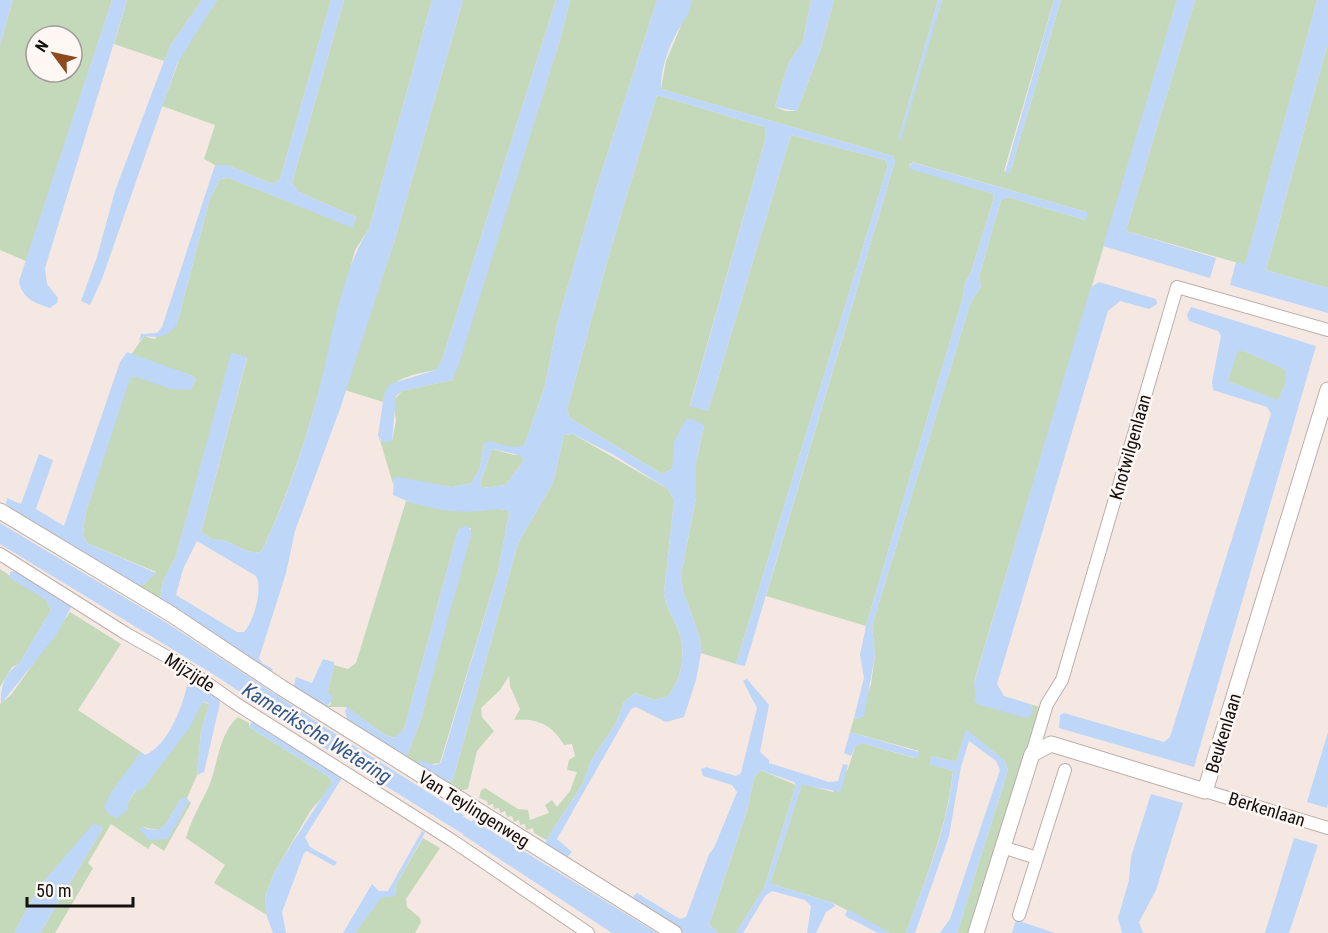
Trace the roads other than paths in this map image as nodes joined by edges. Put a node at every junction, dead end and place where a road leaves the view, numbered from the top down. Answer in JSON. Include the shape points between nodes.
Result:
{"nodes":[{"id":1,"x":1328,"y":330,"type":"edge"},
{"id":2,"x":1328,"y":390,"type":"edge"},
{"id":3,"x":0,"y":511,"type":"edge"},
{"id":4,"x":0,"y":554,"type":"edge"},
{"id":5,"x":1032,"y":754,"type":"junction"},
{"id":6,"x":1065,"y":770,"type":"dead end"},
{"id":7,"x":1205,"y":791,"type":"junction"},
{"id":8,"x":1328,"y":828,"type":"edge"},
{"id":9,"x":1002,"y":847,"type":"junction"},
{"id":10,"x":1037,"y":858,"type":"junction"},
{"id":11,"x":1019,"y":915,"type":"dead end"},
{"id":12,"x":588,"y":933,"type":"edge"},
{"id":13,"x":674,"y":933,"type":"edge"},
{"id":14,"x":976,"y":933,"type":"edge"}],
"edges":[{"from":1,"to":5,"type":"street","name":"Knotwilgenlaan","via":[[1177,287],[1062,680],[1047,704]]},
{"from":2,"to":7,"type":"street","name":"Beukenlaan"},
{"from":3,"to":13,"type":"street","name":"Van Teylingenweg","via":[[171,614],[282,688]]},
{"from":4,"to":12,"type":"street","name":"Mijzijde","via":[[180,664]]},
{"from":5,"to":7,"type":"street","name":"Beukenlaan","via":[[1051,744]]},
{"from":5,"to":9,"type":"street"},
{"from":6,"to":10,"type":"street"},
{"from":7,"to":8,"type":"street","name":"Berkenlaan"},
{"from":9,"to":10,"type":"street"},
{"from":9,"to":14,"type":"street"},
{"from":10,"to":11,"type":"street"}]}
